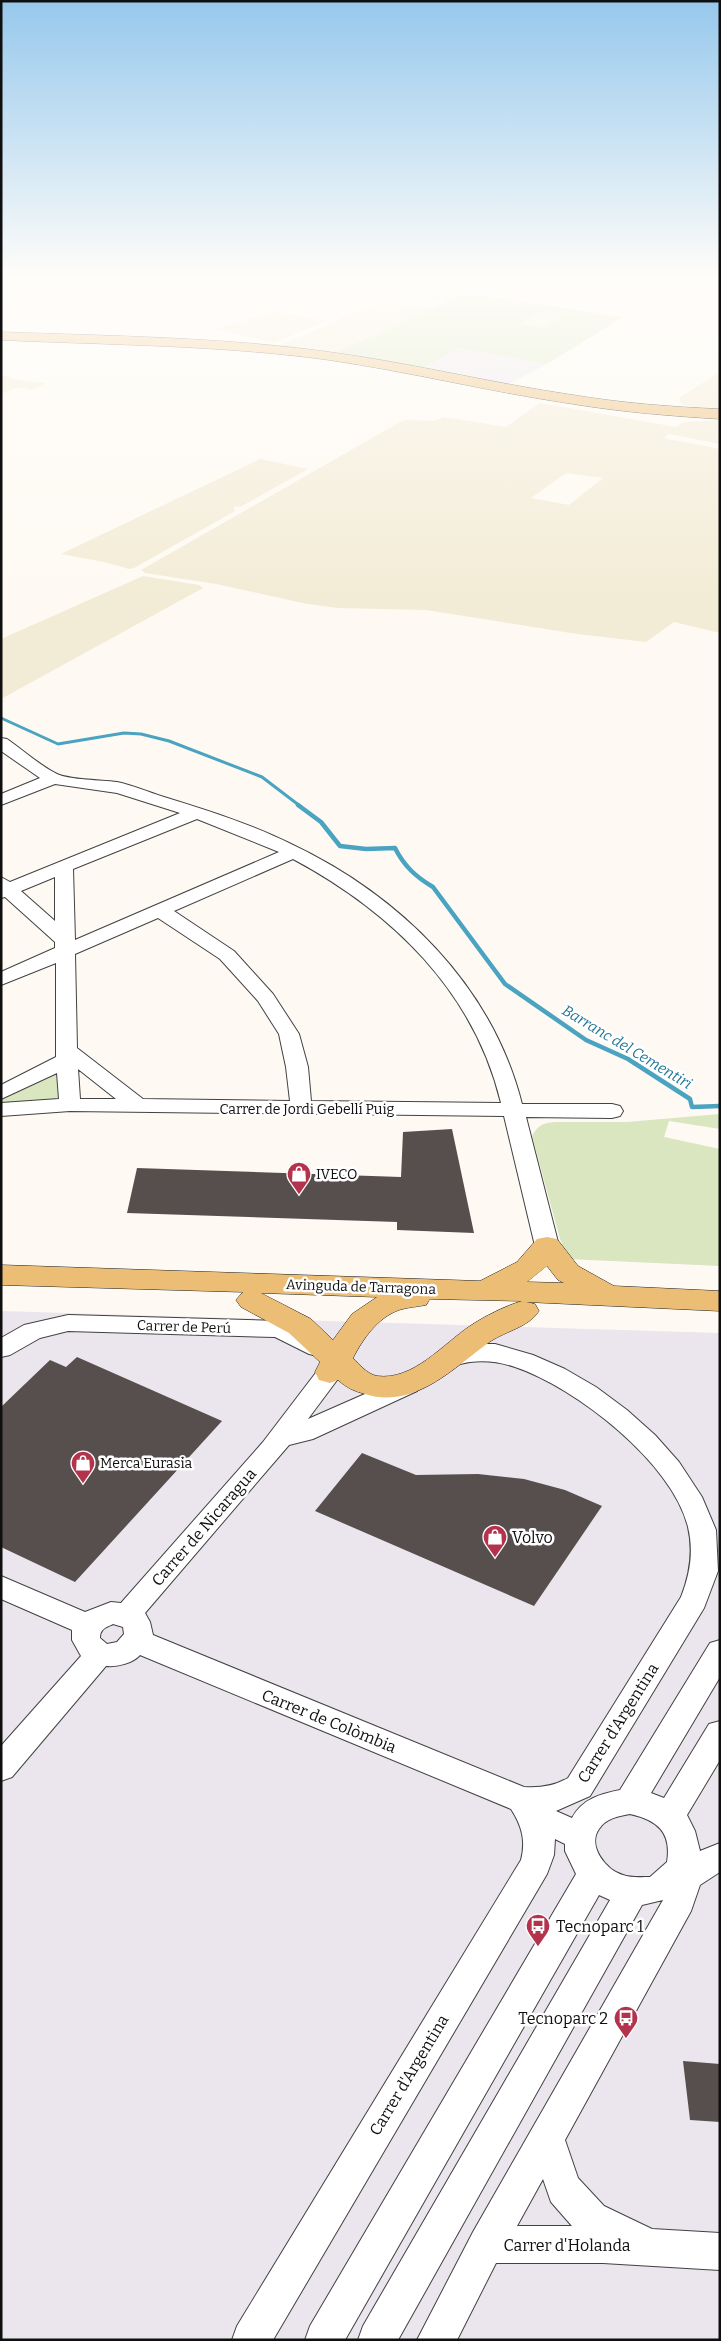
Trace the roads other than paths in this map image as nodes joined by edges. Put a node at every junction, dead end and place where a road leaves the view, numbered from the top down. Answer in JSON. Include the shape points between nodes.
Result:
{"nodes":[{"id":1,"x":496,"y":385,"type":"edge"},
{"id":2,"x":720,"y":414,"type":"edge"},
{"id":3,"x":1,"y":743,"type":"edge"},
{"id":4,"x":54,"y":779,"type":"junction"},
{"id":5,"x":1,"y":800,"type":"edge"},
{"id":6,"x":197,"y":813,"type":"junction"},
{"id":7,"x":294,"y":852,"type":"junction"},
{"id":8,"x":64,"y":868,"type":"junction"},
{"id":9,"x":4,"y":888,"type":"edge"},
{"id":10,"x":160,"y":910,"type":"junction"},
{"id":11,"x":66,"y":946,"type":"junction"},
{"id":12,"x":1,"y":979,"type":"edge"},
{"id":13,"x":67,"y":1055,"type":"junction"},
{"id":14,"x":1,"y":1093,"type":"edge"},
{"id":15,"x":512,"y":1103,"type":"junction"},
{"id":16,"x":70,"y":1106,"type":"junction"},
{"id":17,"x":139,"y":1107,"type":"junction"},
{"id":18,"x":301,"y":1108,"type":"junction"},
{"id":19,"x":1,"y":1110,"type":"edge"},
{"id":20,"x":612,"y":1111,"type":"dead end"},
{"id":21,"x":546,"y":1246,"type":"junction"},
{"id":22,"x":1,"y":1275,"type":"edge"},
{"id":23,"x":480,"y":1292,"type":"junction"},
{"id":24,"x":1,"y":1293,"type":"edge"},
{"id":25,"x":613,"y":1296,"type":"junction"},
{"id":26,"x":251,"y":1300,"type":"junction"},
{"id":27,"x":720,"y":1301,"type":"edge"},
{"id":28,"x":382,"y":1306,"type":"junction"},
{"id":29,"x":524,"y":1311,"type":"junction"},
{"id":30,"x":720,"y":1319,"type":"edge"},
{"id":31,"x":1,"y":1349,"type":"edge"},
{"id":32,"x":446,"y":1359,"type":"junction"},
{"id":33,"x":332,"y":1362,"type":"junction"},
{"id":34,"x":415,"y":1382,"type":"junction"},
{"id":35,"x":280,"y":1438,"type":"junction"},
{"id":36,"x":1,"y":1588,"type":"edge"},
{"id":37,"x":88,"y":1625,"type":"junction"},
{"id":38,"x":132,"y":1628,"type":"junction"},
{"id":39,"x":720,"y":1651,"type":"edge"},
{"id":40,"x":99,"y":1655,"type":"junction"},
{"id":41,"x":715,"y":1745,"type":"edge"},
{"id":42,"x":1,"y":1768,"type":"edge"},
{"id":43,"x":630,"y":1802,"type":"junction"},
{"id":44,"x":531,"y":1805,"type":"junction"},
{"id":45,"x":673,"y":1822,"type":"junction"},
{"id":46,"x":582,"y":1829,"type":"junction"},
{"id":47,"x":719,"y":1856,"type":"edge"},
{"id":48,"x":593,"y":1874,"type":"junction"},
{"id":49,"x":679,"y":1874,"type":"junction"},
{"id":50,"x":632,"y":1892,"type":"junction"},
{"id":51,"x":547,"y":2140,"type":"junction"},
{"id":52,"x":486,"y":2245,"type":"junction"},
{"id":53,"x":648,"y":2246,"type":"junction"},
{"id":54,"x":720,"y":2252,"type":"edge"},
{"id":55,"x":251,"y":2340,"type":"edge"},
{"id":56,"x":324,"y":2340,"type":"edge"},
{"id":57,"x":377,"y":2340,"type":"edge"},
{"id":58,"x":436,"y":2340,"type":"edge"}],
"edges":[{"from":1,"to":2,"type":"main road","via":[[655,412]]},
{"from":3,"to":4,"type":"street"},
{"from":4,"to":5,"type":"street"},
{"from":4,"to":6,"type":"street","via":[[119,788]]},
{"from":6,"to":7,"type":"street"},
{"from":6,"to":8,"type":"street"},
{"from":7,"to":10,"type":"street"},
{"from":7,"to":15,"type":"street","via":[[368,897],[427,950],[475,1012],[500,1062]]},
{"from":8,"to":9,"type":"street"},
{"from":8,"to":11,"type":"street"},
{"from":9,"to":11,"type":"street"},
{"from":10,"to":11,"type":"street"},
{"from":10,"to":18,"type":"street","via":[[226,955],[266,998],[289,1034],[297,1067]]},
{"from":11,"to":12,"type":"street"},
{"from":11,"to":13,"type":"street"},
{"from":13,"to":14,"type":"street"},
{"from":13,"to":16,"type":"street"},
{"from":13,"to":17,"type":"street"},
{"from":15,"to":18,"type":"street","name":"Carrer de Jordi Gebellí Puig"},
{"from":15,"to":20,"type":"street","name":"Carrer de Jordi Gebellí Puig"},
{"from":15,"to":21,"type":"street"},
{"from":16,"to":17,"type":"street","name":"Carrer de Jordi Gebellí Puig"},
{"from":16,"to":19,"type":"street","name":"Carrer de Jordi Gebellí Puig"},
{"from":17,"to":18,"type":"street","name":"Carrer de Jordi Gebellí Puig"},
{"from":21,"to":23,"type":"main road","via":[[531,1266],[516,1277]]},
{"from":21,"to":25,"type":"main road","via":[[568,1273]]},
{"from":22,"to":23,"type":"main road","name":"Avinguda de Tarragona"},
{"from":23,"to":25,"type":"main road","name":"Avinguda de Tarragona"},
{"from":23,"to":28,"type":"main road","via":[[456,1298],[411,1298]]},
{"from":24,"to":26,"type":"main road","name":"Avinguda de Tarragona"},
{"from":25,"to":27,"type":"main road","name":"Avinguda de Tarragona"},
{"from":26,"to":28,"type":"main road","name":"Avinguda de Tarragona"},
{"from":26,"to":33,"type":"main road","via":[[300,1326]]},
{"from":28,"to":29,"type":"main road","name":"Avinguda de Tarragona"},
{"from":28,"to":33,"type":"main road","via":[[351,1332]]},
{"from":29,"to":30,"type":"main road","name":"Avinguda de Tarragona"},
{"from":29,"to":32,"type":"main road","via":[[482,1332]]},
{"from":31,"to":33,"type":"street","name":"Carrer de Perú","via":[[33,1331],[68,1323],[279,1329]]},
{"from":32,"to":34,"type":"main road"},
{"from":32,"to":44,"type":"street","name":"Carrer d'Argentina","via":[[470,1353],[494,1353],[520,1360],[583,1392],[617,1416],[659,1455],[687,1492],[702,1528],[704,1572],[694,1600],[579,1787],[563,1797]]},
{"from":33,"to":34,"type":"main road","via":[[370,1387],[386,1389]]},
{"from":33,"to":35,"type":"street","name":"Carrer de Nicaragua"},
{"from":34,"to":35,"type":"street","via":[[304,1432]]},
{"from":35,"to":38,"type":"street","name":"Carrer de Nicaragua"},
{"from":36,"to":37,"type":"street"},
{"from":37,"to":38,"type":"street","via":[[111,1613]]},
{"from":37,"to":40,"type":"street","via":[[85,1642]]},
{"from":38,"to":40,"type":"street","via":[[127,1652]]},
{"from":38,"to":44,"type":"street","name":"Carrer de Colòmbia"},
{"from":39,"to":43,"type":"street"},
{"from":40,"to":42,"type":"street"},
{"from":41,"to":45,"type":"street"},
{"from":43,"to":45,"type":"street","via":[[657,1809]]},
{"from":43,"to":46,"type":"street","via":[[604,1806],[593,1813]]},
{"from":44,"to":46,"type":"street","name":"Carrer de Colòmbia"},
{"from":44,"to":55,"type":"street","name":"Carrer d'Argentina","via":[[540,1848],[536,1864]]},
{"from":45,"to":47,"type":"street"},
{"from":45,"to":49,"type":"street","via":[[686,1849]]},
{"from":46,"to":48,"type":"street","via":[[582,1856]]},
{"from":47,"to":49,"type":"street"},
{"from":48,"to":50,"type":"street","via":[[604,1883]]},
{"from":48,"to":56,"type":"street"},
{"from":49,"to":50,"type":"street","via":[[650,1891]]},
{"from":49,"to":51,"type":"street","via":[[680,1901]]},
{"from":50,"to":57,"type":"street"},
{"from":51,"to":52,"type":"street"},
{"from":51,"to":53,"type":"street","name":"Carrer d'Holanda","via":[[564,2189],[591,2219]]},
{"from":52,"to":53,"type":"street","name":"Carrer d'Holanda"},
{"from":52,"to":58,"type":"street"},
{"from":53,"to":54,"type":"street","name":"Carrer d'Holanda"}]}
